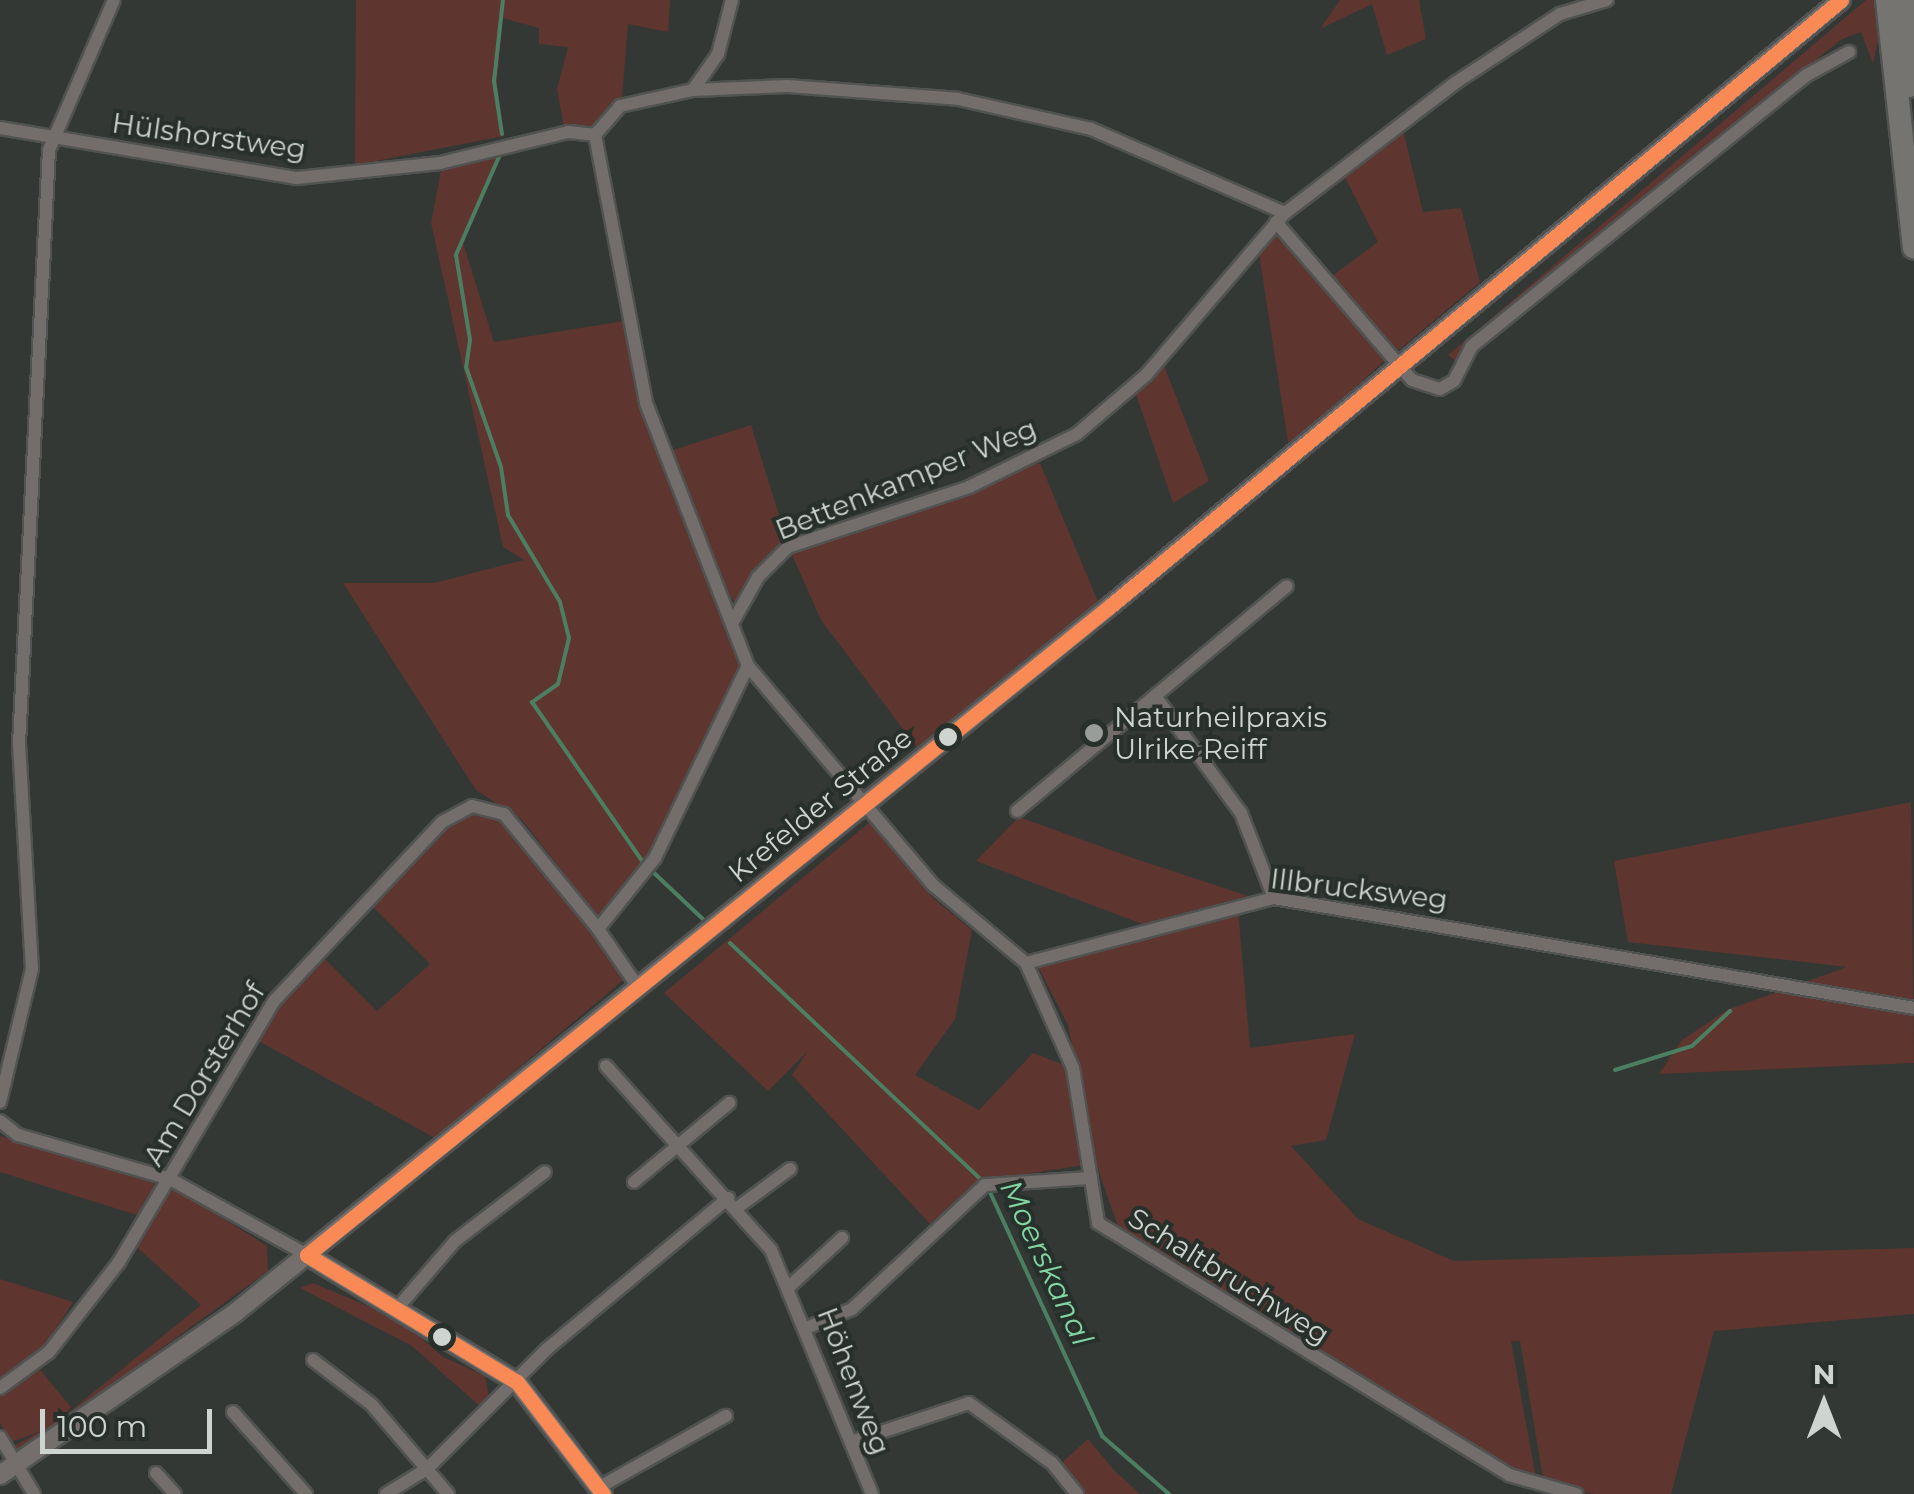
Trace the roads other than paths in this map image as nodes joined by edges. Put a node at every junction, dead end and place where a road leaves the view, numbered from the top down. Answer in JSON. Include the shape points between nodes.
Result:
{"nodes":[{"id":1,"x":114,"y":0,"type":"edge"},
{"id":2,"x":732,"y":0,"type":"edge"},
{"id":3,"x":1607,"y":0,"type":"edge"},
{"id":4,"x":1841,"y":0,"type":"edge"},
{"id":5,"x":1887,"y":0,"type":"edge"},
{"id":6,"x":1906,"y":0,"type":"edge"},
{"id":7,"x":1850,"y":52,"type":"dead end"},
{"id":8,"x":693,"y":90,"type":"junction"},
{"id":9,"x":0,"y":128,"type":"edge"},
{"id":10,"x":595,"y":136,"type":"junction"},
{"id":11,"x":52,"y":137,"type":"junction"},
{"id":12,"x":1281,"y":218,"type":"junction"},
{"id":13,"x":1914,"y":239,"type":"edge"},
{"id":14,"x":1914,"y":248,"type":"edge"},
{"id":15,"x":1401,"y":367,"type":"junction"},
{"id":16,"x":1287,"y":586,"type":"dead end"},
{"id":17,"x":734,"y":620,"type":"junction"},
{"id":18,"x":748,"y":666,"type":"junction"},
{"id":19,"x":1155,"y":696,"type":"junction"},
{"id":20,"x":868,"y":801,"type":"junction"},
{"id":21,"x":1017,"y":811,"type":"dead end"},
{"id":22,"x":1274,"y":898,"type":"junction"},
{"id":23,"x":598,"y":929,"type":"junction"},
{"id":24,"x":1026,"y":963,"type":"junction"},
{"id":25,"x":638,"y":987,"type":"junction"},
{"id":26,"x":1914,"y":1008,"type":"edge"},
{"id":27,"x":606,"y":1066,"type":"dead end"},
{"id":28,"x":0,"y":1102,"type":"edge"},
{"id":29,"x":730,"y":1103,"type":"dead end"},
{"id":30,"x":0,"y":1122,"type":"edge"},
{"id":31,"x":681,"y":1145,"type":"junction"},
{"id":32,"x":790,"y":1169,"type":"dead end"},
{"id":33,"x":545,"y":1172,"type":"dead end"},
{"id":34,"x":1091,"y":1178,"type":"junction"},
{"id":35,"x":170,"y":1179,"type":"junction"},
{"id":36,"x":634,"y":1182,"type":"dead end"},
{"id":37,"x":733,"y":1203,"type":"junction"},
{"id":38,"x":842,"y":1238,"type":"dead end"},
{"id":39,"x":307,"y":1255,"type":"junction"},
{"id":40,"x":790,"y":1286,"type":"junction"},
{"id":41,"x":400,"y":1305,"type":"junction"},
{"id":42,"x":806,"y":1328,"type":"junction"},
{"id":43,"x":313,"y":1360,"type":"dead end"},
{"id":44,"x":516,"y":1382,"type":"junction"},
{"id":45,"x":0,"y":1388,"type":"edge"},
{"id":46,"x":234,"y":1412,"type":"dead end"},
{"id":47,"x":726,"y":1416,"type":"dead end"},
{"id":48,"x":0,"y":1437,"type":"edge"},
{"id":49,"x":852,"y":1442,"type":"junction"},
{"id":50,"x":428,"y":1468,"type":"junction"},
{"id":51,"x":8,"y":1470,"type":"edge"},
{"id":52,"x":156,"y":1473,"type":"dead end"},
{"id":53,"x":601,"y":1491,"type":"edge"},
{"id":54,"x":34,"y":1494,"type":"edge"},
{"id":55,"x":176,"y":1494,"type":"edge"},
{"id":56,"x":306,"y":1494,"type":"edge"},
{"id":57,"x":386,"y":1494,"type":"edge"},
{"id":58,"x":448,"y":1494,"type":"edge"},
{"id":59,"x":870,"y":1494,"type":"edge"},
{"id":60,"x":1077,"y":1494,"type":"edge"},
{"id":61,"x":1576,"y":1494,"type":"edge"}],
"edges":[{"from":1,"to":11,"type":"street"},
{"from":2,"to":8,"type":"street","via":[[718,54]]},
{"from":3,"to":12,"type":"street","name":"Bettenkamper Weg","via":[[1560,14],[1456,83]]},
{"from":4,"to":15,"type":"main road","name":"Krefelder Straße"},
{"from":5,"to":14,"type":"highway"},
{"from":6,"to":13,"type":"highway"},
{"from":7,"to":15,"type":"street","via":[[1807,75],[1472,346],[1454,381],[1427,389]]},
{"from":8,"to":10,"type":"street","via":[[620,106]]},
{"from":8,"to":12,"type":"street","via":[[787,86],[958,98],[1091,130]]},
{"from":9,"to":11,"type":"street","name":"Hülshorstweg"},
{"from":10,"to":11,"type":"street","name":"Hülshorstweg","via":[[568,132],[440,163],[297,178]]},
{"from":10,"to":17,"type":"street","via":[[646,403]]},
{"from":11,"to":28,"type":"street","via":[[19,744],[32,968]]},
{"from":12,"to":15,"type":"street"},
{"from":12,"to":17,"type":"street","name":"Bettenkamper Weg","via":[[1146,375],[1077,434],[969,487],[788,548],[758,577]]},
{"from":15,"to":20,"type":"main road","name":"Krefelder Straße"},
{"from":16,"to":19,"type":"street"},
{"from":17,"to":18,"type":"street"},
{"from":18,"to":20,"type":"street"},
{"from":18,"to":23,"type":"street","via":[[656,858]]},
{"from":19,"to":21,"type":"street"},
{"from":19,"to":22,"type":"street","via":[[1241,812]]},
{"from":20,"to":24,"type":"street","via":[[933,885]]},
{"from":20,"to":25,"type":"main road","name":"Krefelder Straße"},
{"from":22,"to":24,"type":"street","name":"Illbrucksweg"},
{"from":22,"to":26,"type":"street","name":"Illbrucksweg"},
{"from":23,"to":25,"type":"street","name":"Am Dorsterhof"},
{"from":23,"to":35,"type":"street","name":"Am Dorsterhof","via":[[514,822],[490,808],[457,812],[274,1001]]},
{"from":24,"to":34,"type":"street","name":"Schaltbruchweg","via":[[1069,1055]]},
{"from":25,"to":39,"type":"main road","name":"Krefelder Straße"},
{"from":27,"to":31,"type":"street","name":"Höhenweg"},
{"from":29,"to":31,"type":"street"},
{"from":30,"to":35,"type":"street","via":[[18,1135]]},
{"from":31,"to":36,"type":"street"},
{"from":31,"to":37,"type":"street","name":"Höhenweg"},
{"from":32,"to":37,"type":"street"},
{"from":33,"to":41,"type":"street","via":[[455,1240]]},
{"from":34,"to":42,"type":"street","via":[[986,1184],[852,1310]]},
{"from":34,"to":61,"type":"street","name":"Schaltbruchweg","via":[[1098,1223],[1141,1253],[1509,1475]]},
{"from":35,"to":39,"type":"street"},
{"from":35,"to":45,"type":"street","name":"Am Dorsterhof","via":[[120,1262],[49,1352]]},
{"from":37,"to":40,"type":"street","name":"Höhenweg"},
{"from":37,"to":44,"type":"street"},
{"from":38,"to":40,"type":"street","name":"Höhenweg"},
{"from":39,"to":41,"type":"main road"},
{"from":39,"to":51,"type":"main road","name":"Krefelder Straße","via":[[164,1368]]},
{"from":40,"to":42,"type":"street","name":"Höhenweg"},
{"from":41,"to":44,"type":"main road"},
{"from":42,"to":49,"type":"street","name":"Höhenweg"},
{"from":43,"to":50,"type":"street","via":[[372,1405]]},
{"from":44,"to":50,"type":"street"},
{"from":44,"to":53,"type":"main road"},
{"from":46,"to":56,"type":"street"},
{"from":47,"to":53,"type":"street"},
{"from":48,"to":51,"type":"street"},
{"from":49,"to":59,"type":"street","name":"Höhenweg"},
{"from":49,"to":60,"type":"street","via":[[969,1403],[1052,1463]]},
{"from":50,"to":57,"type":"street"},
{"from":50,"to":58,"type":"street"},
{"from":51,"to":54,"type":"street"},
{"from":52,"to":55,"type":"street"}]}
